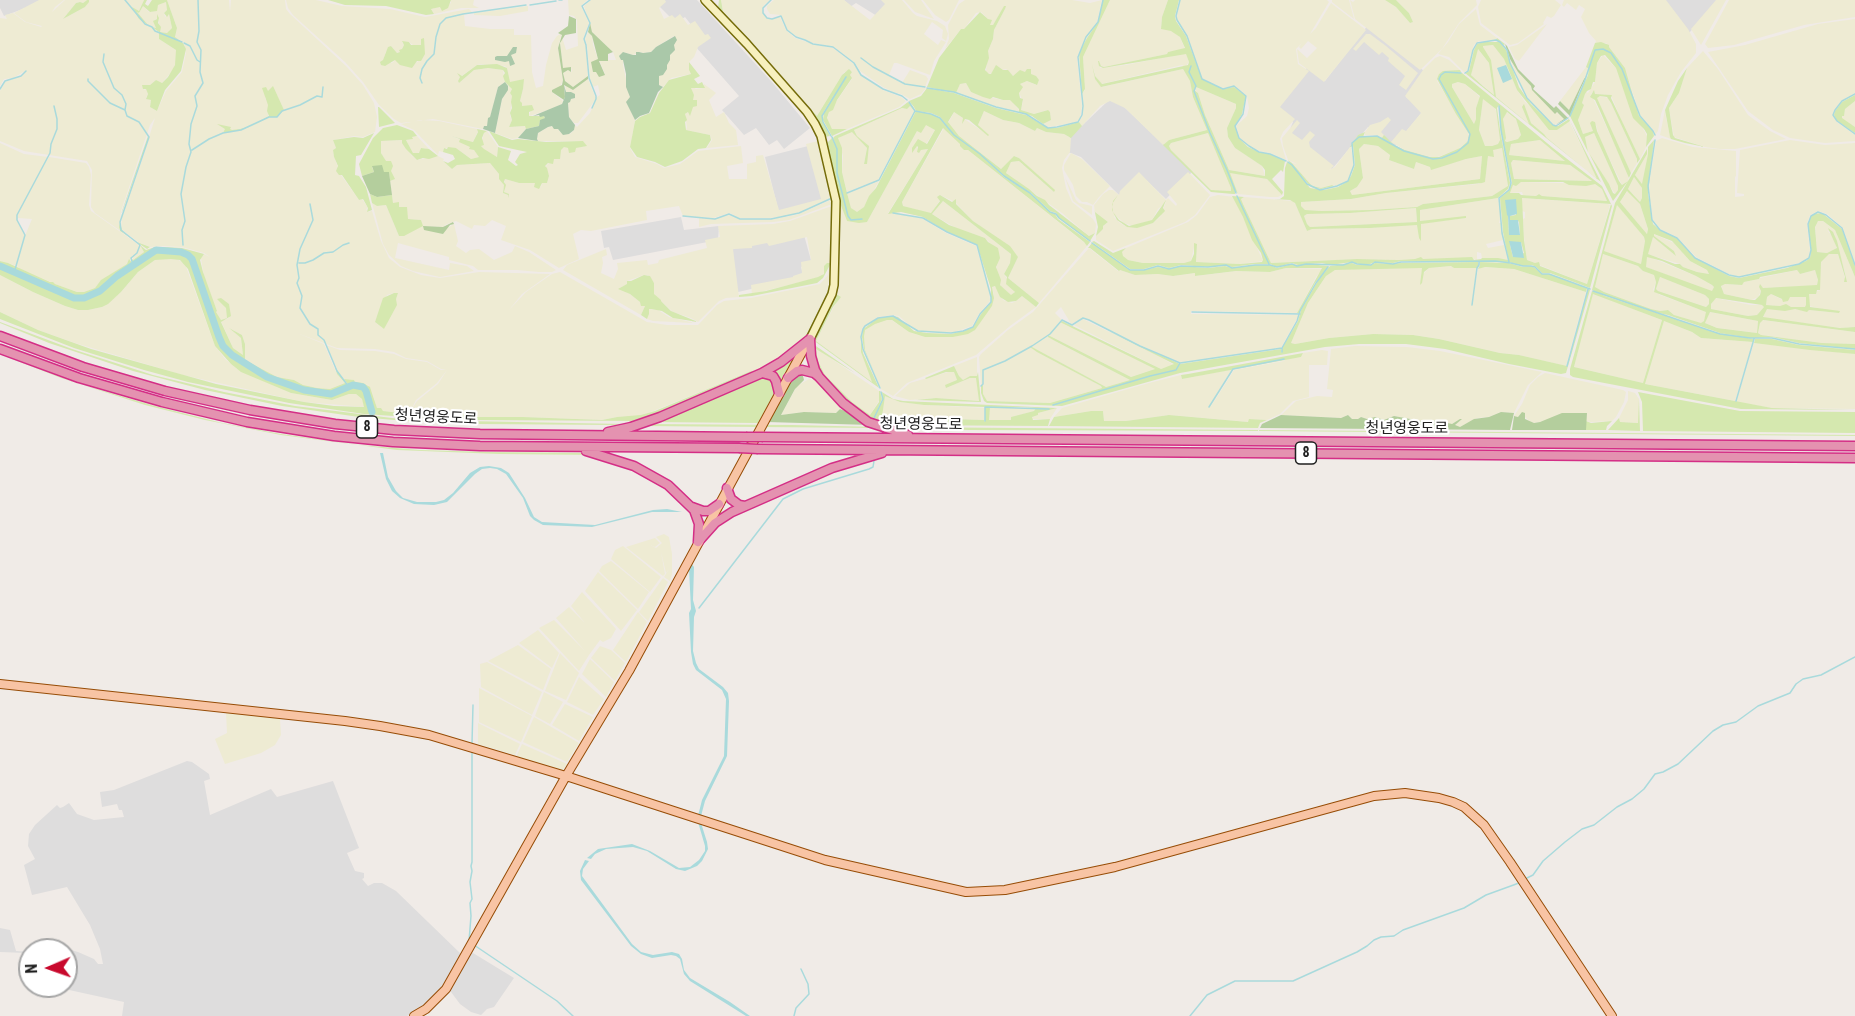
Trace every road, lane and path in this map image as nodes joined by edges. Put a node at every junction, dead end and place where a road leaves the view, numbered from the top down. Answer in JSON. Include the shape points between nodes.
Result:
{"nodes":[{"id":1,"x":705,"y":0,"type":"edge"},
{"id":2,"x":0,"y":336,"type":"edge"},
{"id":3,"x":810,"y":339,"type":"junction"},
{"id":4,"x":0,"y":349,"type":"edge"},
{"id":5,"x":762,"y":373,"type":"junction"},
{"id":6,"x":819,"y":377,"type":"junction"},
{"id":7,"x":788,"y":378,"type":"junction"},
{"id":8,"x":779,"y":393,"type":"junction"},
{"id":9,"x":587,"y":435,"type":"junction"},
{"id":10,"x":923,"y":438,"type":"junction"},
{"id":11,"x":565,"y":447,"type":"junction"},
{"id":12,"x":1855,"y":447,"type":"edge"},
{"id":13,"x":905,"y":450,"type":"junction"},
{"id":14,"x":1855,"y":458,"type":"edge"},
{"id":15,"x":727,"y":488,"type":"junction"},
{"id":16,"x":689,"y":504,"type":"junction"},
{"id":17,"x":719,"y":504,"type":"junction"},
{"id":18,"x":745,"y":506,"type":"junction"},
{"id":19,"x":698,"y":542,"type":"junction"},
{"id":20,"x":0,"y":684,"type":"edge"},
{"id":21,"x":566,"y":776,"type":"junction"},
{"id":22,"x":414,"y":1016,"type":"edge"},
{"id":23,"x":1612,"y":1016,"type":"edge"}],
"edges":[{"from":1,"to":3,"type":"main road","via":[[807,112],[821,136],[836,206],[834,285]]},
{"from":2,"to":9,"type":"highway","name":"청년영웅도로","number":"8","via":[[129,381],[278,416],[422,432]]},
{"from":3,"to":5,"type":"highway"},
{"from":3,"to":6,"type":"highway","via":[[812,363]]},
{"from":3,"to":7,"type":"main road"},
{"from":4,"to":11,"type":"highway","name":"청년영웅도로","number":"8","via":[[135,395],[276,427],[393,442]]},
{"from":5,"to":8,"type":"highway","via":[[773,376]]},
{"from":5,"to":9,"type":"highway","via":[[644,423]]},
{"from":6,"to":7,"type":"highway","via":[[802,370]]},
{"from":6,"to":10,"type":"highway","via":[[868,422]]},
{"from":7,"to":8,"type":"main road"},
{"from":8,"to":15,"type":"main road"},
{"from":9,"to":10,"type":"highway","name":"청년영웅도로","number":"8","bridge":true},
{"from":10,"to":12,"type":"highway","name":"청년영웅도로","number":"8"},
{"from":11,"to":13,"type":"highway","name":"청년영웅도로","number":"8","bridge":true},
{"from":11,"to":16,"type":"highway","via":[[606,456],[645,471]]},
{"from":13,"to":14,"type":"highway","name":"청년영웅도로","number":"8"},
{"from":13,"to":18,"type":"highway","via":[[843,464]]},
{"from":15,"to":17,"type":"main road"},
{"from":15,"to":18,"type":"highway","via":[[730,499]]},
{"from":16,"to":17,"type":"highway","via":[[703,512]]},
{"from":16,"to":19,"type":"highway","via":[[699,524]]},
{"from":17,"to":19,"type":"main road"},
{"from":18,"to":19,"type":"highway","via":[[715,523]]},
{"from":19,"to":21,"type":"main road","via":[[629,671]]},
{"from":20,"to":21,"type":"main road","via":[[380,726],[444,739]]},
{"from":21,"to":22,"type":"main road","via":[[446,989]]},
{"from":21,"to":23,"type":"main road","via":[[853,867],[978,892],[1115,867],[1374,796],[1413,793],[1446,799],[1470,811],[1484,825]]}]}
